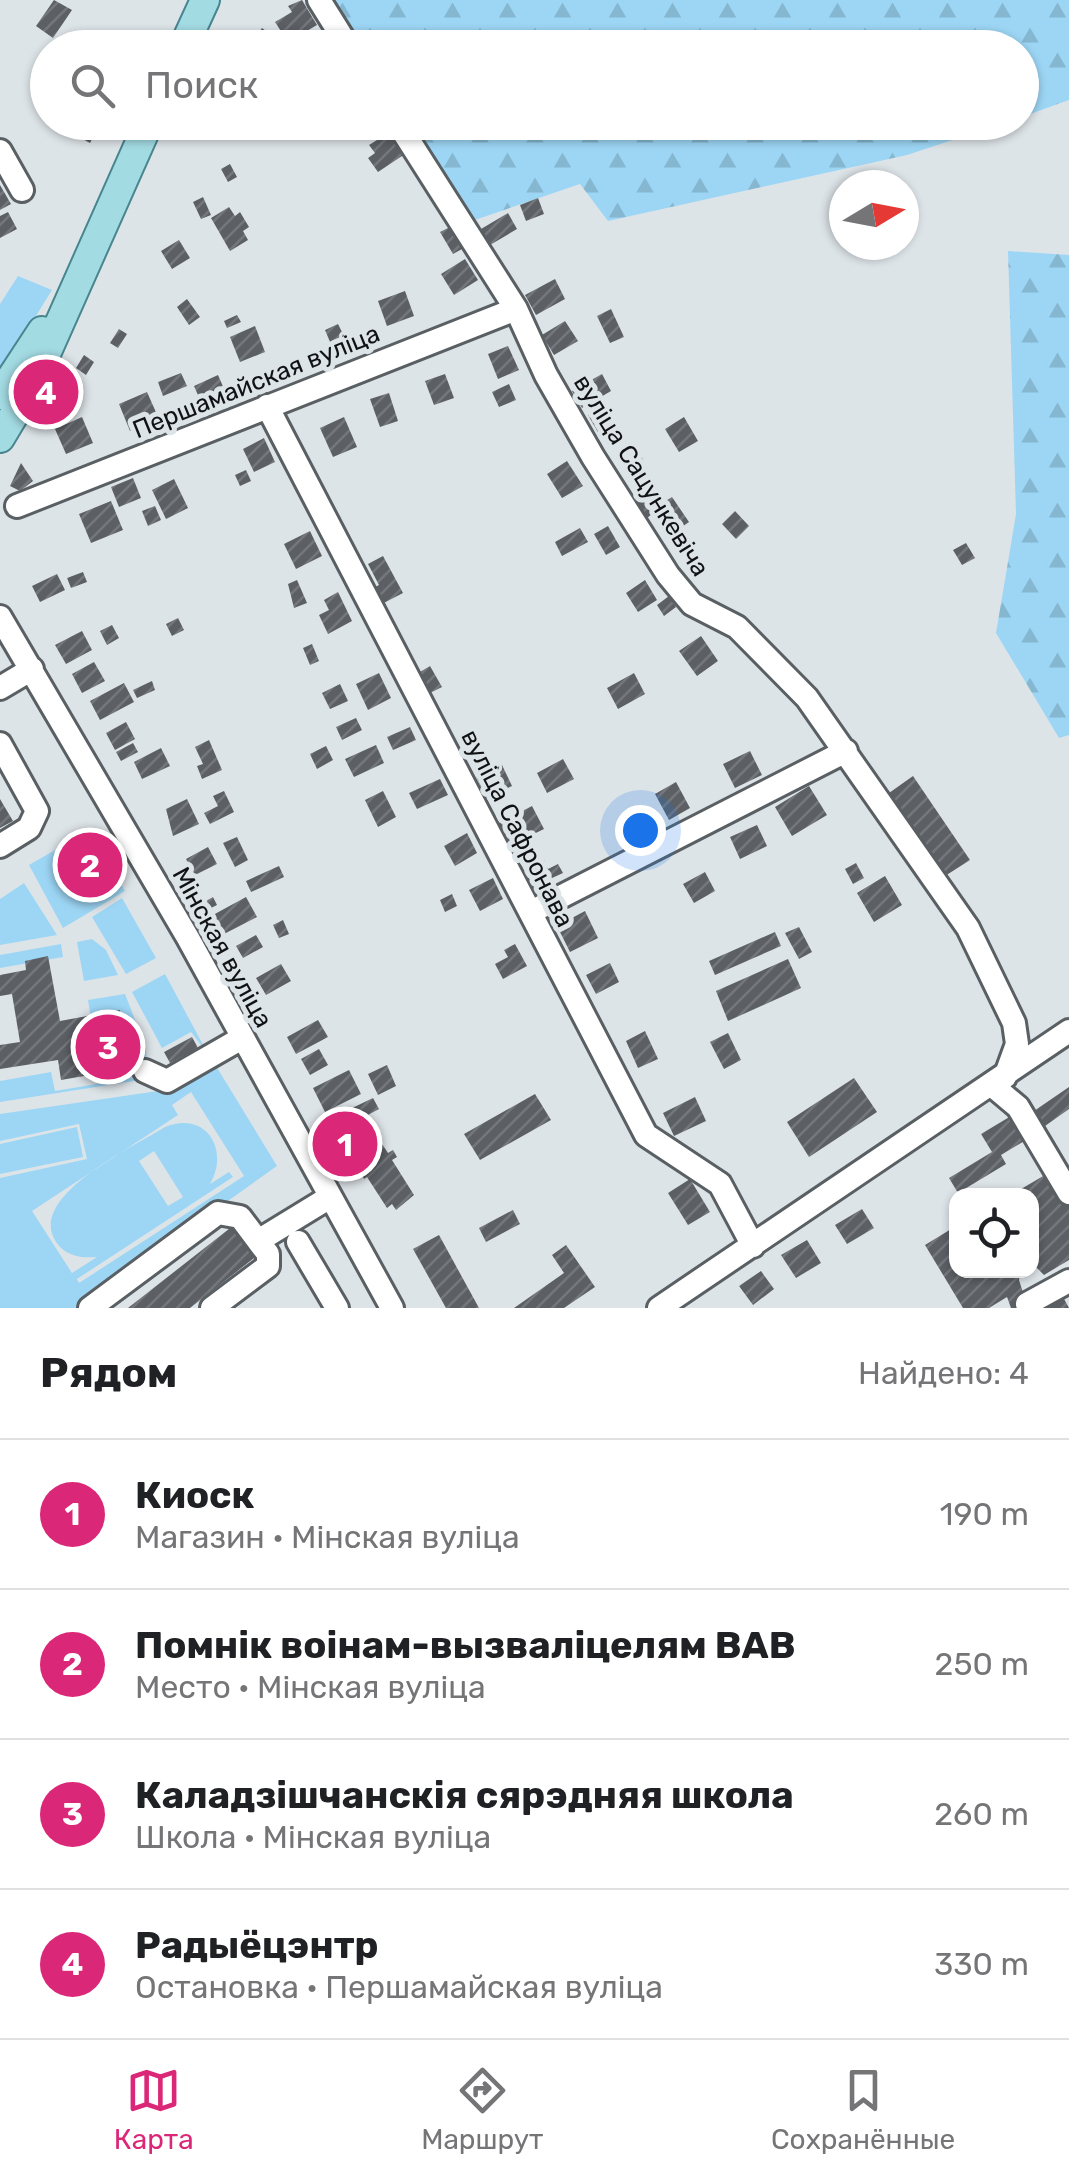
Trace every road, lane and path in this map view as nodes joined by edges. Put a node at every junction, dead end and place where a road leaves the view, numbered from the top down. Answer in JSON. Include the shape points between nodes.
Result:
{"nodes":[{"id":1,"x":206,"y":0,"type":"edge"},
{"id":2,"x":319,"y":0,"type":"edge"},
{"id":3,"x":192,"y":30,"type":"edge"},
{"id":4,"x":338,"y":30,"type":"edge"},
{"id":5,"x":141,"y":140,"type":"edge"},
{"id":6,"x":409,"y":140,"type":"edge"},
{"id":7,"x":0,"y":151,"type":"edge"},
{"id":8,"x":22,"y":190,"type":"dead end"},
{"id":9,"x":76,"y":280,"type":"junction"},
{"id":10,"x":516,"y":308,"type":"junction"},
{"id":11,"x":0,"y":395,"type":"edge"},
{"id":12,"x":268,"y":406,"type":"junction"},
{"id":13,"x":0,"y":438,"type":"edge"},
{"id":14,"x":17,"y":506,"type":"dead end"},
{"id":15,"x":0,"y":616,"type":"edge"},
{"id":16,"x":32,"y":669,"type":"junction"},
{"id":17,"x":0,"y":688,"type":"edge"},
{"id":18,"x":0,"y":744,"type":"edge"},
{"id":19,"x":846,"y":750,"type":"junction"},
{"id":20,"x":0,"y":846,"type":"edge"},
{"id":21,"x":531,"y":912,"type":"junction"},
{"id":22,"x":1069,"y":1031,"type":"edge"},
{"id":23,"x":242,"y":1038,"type":"junction"},
{"id":24,"x":145,"y":1071,"type":"dead end"},
{"id":25,"x":999,"y":1082,"type":"junction"},
{"id":26,"x":1069,"y":1194,"type":"edge"},
{"id":27,"x":330,"y":1197,"type":"junction"},
{"id":28,"x":258,"y":1241,"type":"junction"},
{"id":29,"x":298,"y":1242,"type":"dead end"},
{"id":30,"x":754,"y":1246,"type":"junction"},
{"id":31,"x":1069,"y":1280,"type":"edge"},
{"id":32,"x":1027,"y":1304,"type":"dead end"},
{"id":33,"x":90,"y":1308,"type":"edge"},
{"id":34,"x":212,"y":1308,"type":"edge"},
{"id":35,"x":337,"y":1308,"type":"edge"},
{"id":36,"x":392,"y":1308,"type":"edge"},
{"id":37,"x":659,"y":1308,"type":"edge"}],
"edges":[{"from":1,"to":3,"type":"main road"},
{"from":2,"to":4,"type":"street"},
{"from":5,"to":9,"type":"main road"},
{"from":6,"to":10,"type":"street","name":"вуліца Сацункевіча"},
{"from":7,"to":8,"type":"street"},
{"from":9,"to":11,"type":"main road"},
{"from":9,"to":13,"type":"main road","via":[[34,383]]},
{"from":10,"to":12,"type":"street","name":"Першамайская вуліца"},
{"from":10,"to":19,"type":"street","name":"вуліца Сацункевіча","via":[[546,376],[668,575],[692,604],[737,627],[770,656]]},
{"from":12,"to":14,"type":"street","name":"Першамайская вуліца"},
{"from":12,"to":21,"type":"street","name":"вуліца Сафронава"},
{"from":15,"to":16,"type":"street","name":"Мінская вуліца"},
{"from":16,"to":17,"type":"street"},
{"from":16,"to":23,"type":"street","name":"Мінская вуліца"},
{"from":18,"to":20,"type":"street","via":[[37,811],[29,828]]},
{"from":19,"to":21,"type":"street"},
{"from":19,"to":25,"type":"street","name":"вуліца Сацункевіча","via":[[968,928],[1001,990],[1016,1044]]},
{"from":21,"to":30,"type":"street","name":"вуліца Сафронава","via":[[646,1136],[720,1184]]},
{"from":22,"to":25,"type":"street"},
{"from":23,"to":24,"type":"street","via":[[168,1082]]},
{"from":23,"to":27,"type":"street","name":"Мінская вуліца"},
{"from":25,"to":26,"type":"street"},
{"from":25,"to":30,"type":"street"},
{"from":27,"to":28,"type":"street"},
{"from":27,"to":36,"type":"street","name":"Мінская вуліца"},
{"from":28,"to":33,"type":"street","via":[[240,1217],[218,1213]]},
{"from":28,"to":34,"type":"street","via":[[268,1266]]},
{"from":29,"to":35,"type":"street"},
{"from":30,"to":37,"type":"street"},
{"from":31,"to":32,"type":"street"}]}
